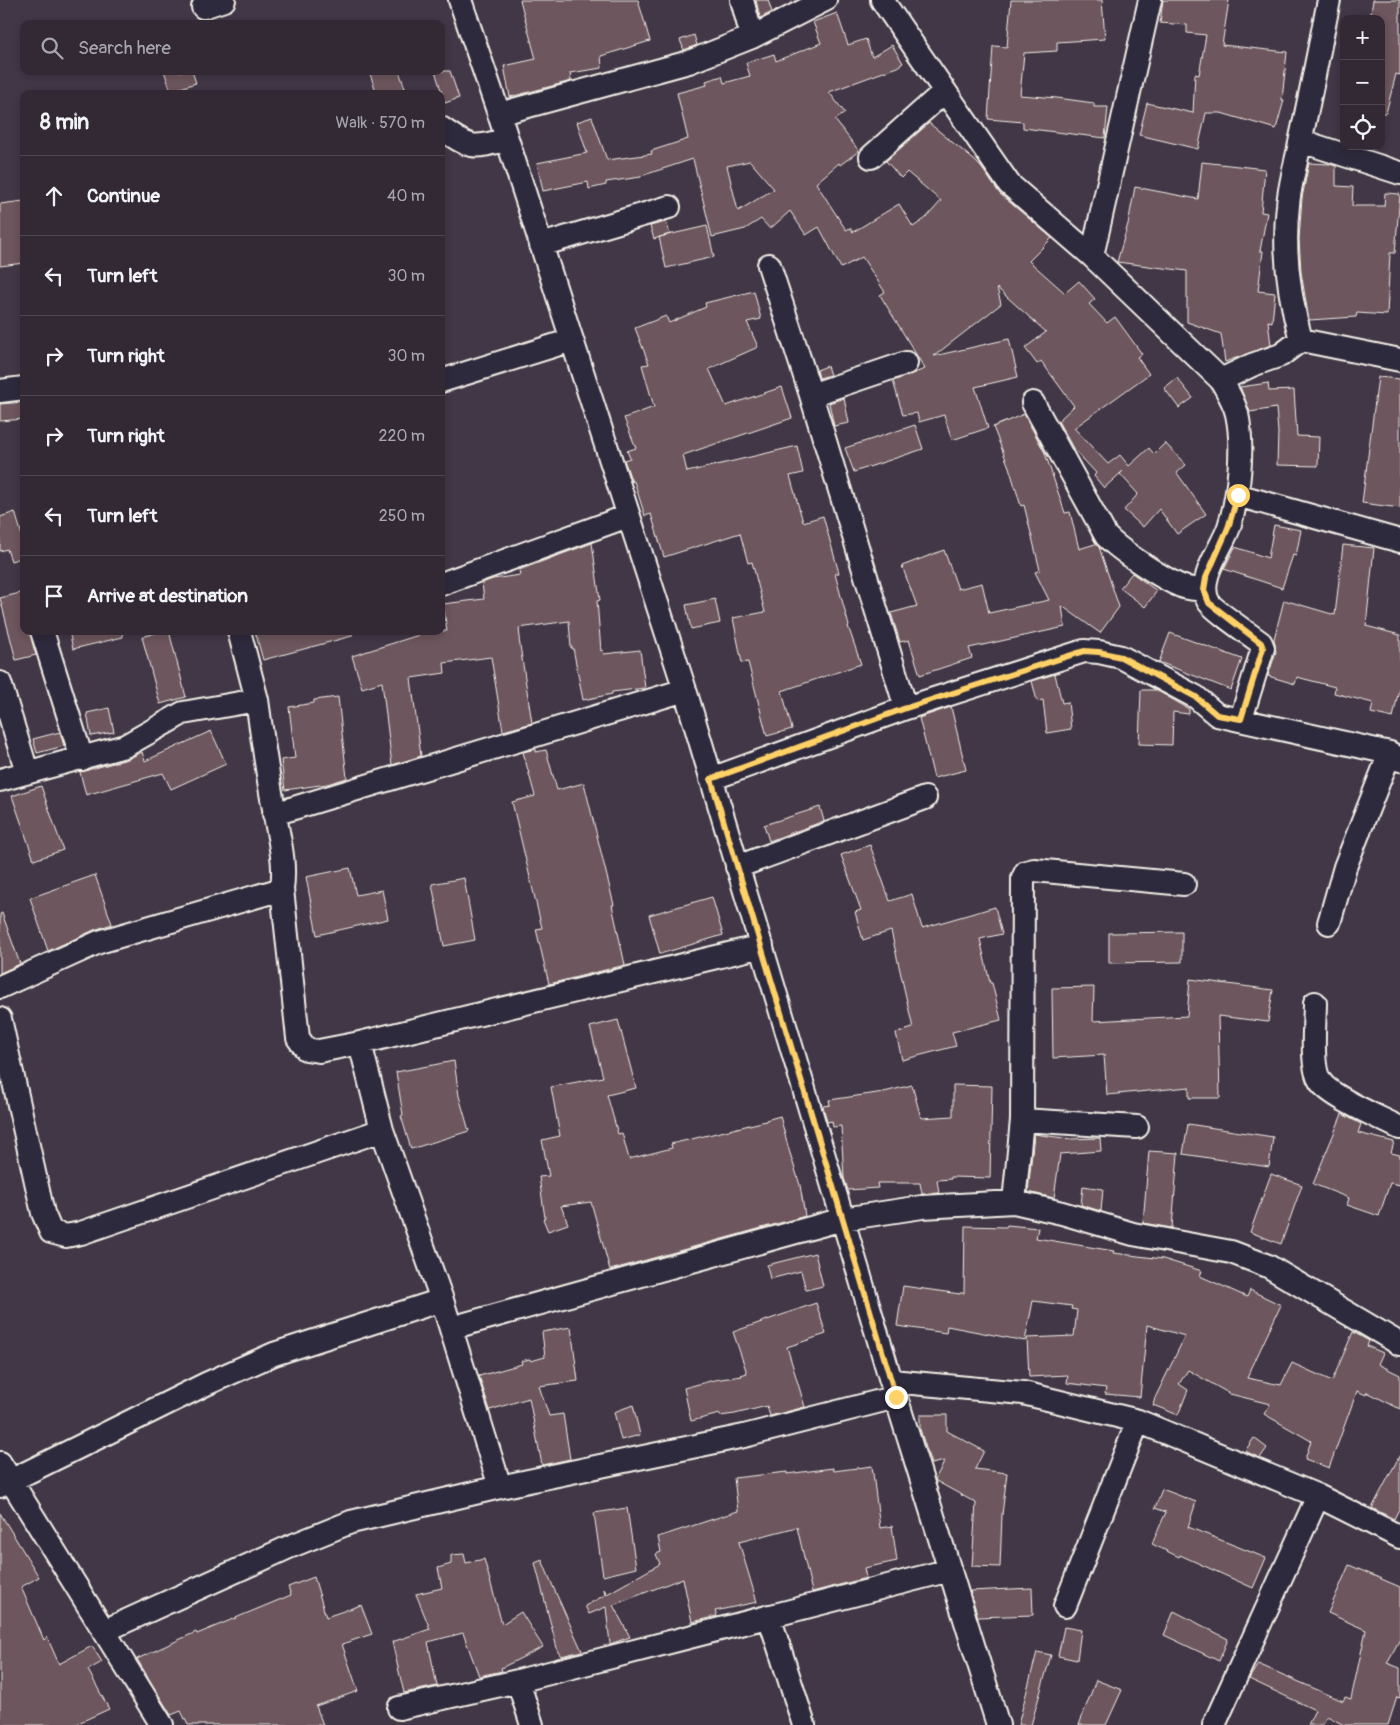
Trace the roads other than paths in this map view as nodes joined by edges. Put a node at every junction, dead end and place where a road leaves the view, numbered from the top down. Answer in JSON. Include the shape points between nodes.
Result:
{"nodes":[{"id":1,"x":224,"y":0,"type":"edge"},
{"id":2,"x":460,"y":0,"type":"edge"},
{"id":3,"x":742,"y":0,"type":"edge"},
{"id":4,"x":825,"y":0,"type":"edge"},
{"id":5,"x":882,"y":0,"type":"edge"},
{"id":6,"x":1150,"y":0,"type":"edge"},
{"id":7,"x":1329,"y":0,"type":"edge"},
{"id":8,"x":203,"y":7,"type":"dead end"},
{"id":9,"x":752,"y":37,"type":"junction"},
{"id":10,"x":945,"y":91,"type":"junction"},
{"id":11,"x":499,"y":114,"type":"junction"},
{"id":12,"x":445,"y":130,"type":"edge"},
{"id":13,"x":507,"y":139,"type":"junction"},
{"id":14,"x":1301,"y":141,"type":"junction"},
{"id":15,"x":871,"y":157,"type":"dead end"},
{"id":16,"x":1400,"y":173,"type":"edge"},
{"id":17,"x":669,"y":207,"type":"dead end"},
{"id":18,"x":541,"y":245,"type":"junction"},
{"id":19,"x":1092,"y":256,"type":"junction"},
{"id":20,"x":769,"y":265,"type":"dead end"},
{"id":21,"x":572,"y":340,"type":"junction"},
{"id":22,"x":1301,"y":340,"type":"junction"},
{"id":23,"x":1400,"y":360,"type":"edge"},
{"id":24,"x":906,"y":363,"type":"dead end"},
{"id":25,"x":445,"y":380,"type":"edge"},
{"id":26,"x":1221,"y":380,"type":"junction"},
{"id":27,"x":20,"y":388,"type":"edge"},
{"id":28,"x":0,"y":391,"type":"edge"},
{"id":29,"x":811,"y":395,"type":"junction"},
{"id":30,"x":1033,"y":403,"type":"dead end"},
{"id":31,"x":1238,"y":495,"type":"junction"},
{"id":32,"x":628,"y":516,"type":"junction"},
{"id":33,"x":1400,"y":541,"type":"edge"},
{"id":34,"x":445,"y":583,"type":"edge"},
{"id":35,"x":1204,"y":590,"type":"junction"},
{"id":36,"x":43,"y":635,"type":"edge"},
{"id":37,"x":240,"y":635,"type":"edge"},
{"id":38,"x":0,"y":683,"type":"edge"},
{"id":39,"x":685,"y":690,"type":"junction"},
{"id":40,"x":257,"y":700,"type":"junction"},
{"id":41,"x":906,"y":708,"type":"junction"},
{"id":42,"x":1241,"y":719,"type":"junction"},
{"id":43,"x":1395,"y":756,"type":"edge"},
{"id":44,"x":82,"y":759,"type":"junction"},
{"id":45,"x":28,"y":772,"type":"junction"},
{"id":46,"x":711,"y":779,"type":"junction"},
{"id":47,"x":0,"y":780,"type":"edge"},
{"id":48,"x":925,"y":798,"type":"dead end"},
{"id":49,"x":274,"y":814,"type":"junction"},
{"id":50,"x":737,"y":867,"type":"junction"},
{"id":51,"x":1184,"y":884,"type":"dead end"},
{"id":52,"x":282,"y":888,"type":"junction"},
{"id":53,"x":1329,"y":923,"type":"dead end"},
{"id":54,"x":762,"y":946,"type":"junction"},
{"id":55,"x":0,"y":988,"type":"edge"},
{"id":56,"x":1316,"y":1003,"type":"dead end"},
{"id":57,"x":0,"y":1019,"type":"edge"},
{"id":58,"x":360,"y":1043,"type":"junction"},
{"id":59,"x":1022,"y":1120,"type":"junction"},
{"id":60,"x":1137,"y":1127,"type":"dead end"},
{"id":61,"x":1400,"y":1128,"type":"edge"},
{"id":62,"x":382,"y":1130,"type":"junction"},
{"id":63,"x":1014,"y":1202,"type":"junction"},
{"id":64,"x":843,"y":1219,"type":"junction"},
{"id":65,"x":442,"y":1300,"type":"junction"},
{"id":66,"x":451,"y":1328,"type":"junction"},
{"id":67,"x":1400,"y":1344,"type":"edge"},
{"id":68,"x":894,"y":1389,"type":"junction"},
{"id":69,"x":1138,"y":1421,"type":"junction"},
{"id":70,"x":4,"y":1476,"type":"edge"},
{"id":71,"x":500,"y":1487,"type":"junction"},
{"id":72,"x":1318,"y":1496,"type":"junction"},
{"id":73,"x":1400,"y":1537,"type":"edge"},
{"id":74,"x":950,"y":1570,"type":"junction"},
{"id":75,"x":1065,"y":1606,"type":"dead end"},
{"id":76,"x":769,"y":1616,"type":"junction"},
{"id":77,"x":104,"y":1631,"type":"junction"},
{"id":78,"x":518,"y":1681,"type":"junction"},
{"id":79,"x":398,"y":1708,"type":"dead end"},
{"id":80,"x":162,"y":1725,"type":"edge"},
{"id":81,"x":532,"y":1725,"type":"edge"},
{"id":82,"x":804,"y":1725,"type":"edge"},
{"id":83,"x":998,"y":1725,"type":"edge"},
{"id":84,"x":1214,"y":1725,"type":"edge"}],
"edges":[{"from":1,"to":8,"type":"street"},
{"from":2,"to":11,"type":"street"},
{"from":3,"to":9,"type":"street"},
{"from":4,"to":9,"type":"street"},
{"from":5,"to":10,"type":"street"},
{"from":6,"to":19,"type":"street"},
{"from":7,"to":14,"type":"street"},
{"from":9,"to":11,"type":"street","via":[[689,62]]},
{"from":10,"to":15,"type":"street"},
{"from":10,"to":19,"type":"street","via":[[1009,184]]},
{"from":11,"to":13,"type":"street"},
{"from":12,"to":13,"type":"street","via":[[471,146]]},
{"from":13,"to":18,"type":"street"},
{"from":14,"to":16,"type":"street"},
{"from":14,"to":22,"type":"street","via":[[1293,168],[1286,242],[1293,312]]},
{"from":17,"to":18,"type":"street"},
{"from":18,"to":21,"type":"street"},
{"from":19,"to":26,"type":"street"},
{"from":20,"to":29,"type":"street"},
{"from":21,"to":25,"type":"street"},
{"from":21,"to":32,"type":"street"},
{"from":22,"to":23,"type":"street"},
{"from":22,"to":26,"type":"street","via":[[1281,355]]},
{"from":24,"to":29,"type":"street"},
{"from":26,"to":31,"type":"street","via":[[1237,415]]},
{"from":27,"to":28,"type":"street"},
{"from":29,"to":41,"type":"street"},
{"from":30,"to":35,"type":"street","via":[[1114,545],[1172,582]]},
{"from":31,"to":33,"type":"street"},
{"from":31,"to":35,"type":"street"},
{"from":32,"to":34,"type":"street"},
{"from":32,"to":39,"type":"street"},
{"from":35,"to":42,"type":"street","via":[[1209,603],[1261,643],[1263,648]]},
{"from":36,"to":44,"type":"street"},
{"from":37,"to":40,"type":"street"},
{"from":38,"to":45,"type":"street"},
{"from":39,"to":46,"type":"street"},
{"from":39,"to":49,"type":"street"},
{"from":40,"to":44,"type":"street","via":[[183,713],[125,746]]},
{"from":40,"to":49,"type":"street"},
{"from":41,"to":42,"type":"street","via":[[1084,651],[1121,657],[1196,697],[1217,715]]},
{"from":41,"to":46,"type":"street"},
{"from":42,"to":43,"type":"street"},
{"from":43,"to":53,"type":"street","via":[[1345,868]]},
{"from":44,"to":45,"type":"street"},
{"from":45,"to":47,"type":"street"},
{"from":46,"to":50,"type":"street"},
{"from":48,"to":50,"type":"street"},
{"from":49,"to":52,"type":"street","via":[[283,853]]},
{"from":50,"to":54,"type":"street"},
{"from":51,"to":59,"type":"street","via":[[1034,870],[1026,872],[1023,878]]},
{"from":52,"to":55,"type":"street","via":[[99,942]]},
{"from":52,"to":58,"type":"street","via":[[298,1038],[306,1049],[319,1052]]},
{"from":54,"to":58,"type":"street"},
{"from":54,"to":64,"type":"street"},
{"from":56,"to":61,"type":"street","via":[[1314,1056],[1319,1080],[1330,1092]]},
{"from":57,"to":62,"type":"street","via":[[43,1213],[51,1232],[66,1236],[82,1233]]},
{"from":58,"to":62,"type":"street"},
{"from":59,"to":60,"type":"street"},
{"from":59,"to":63,"type":"street"},
{"from":62,"to":65,"type":"street"},
{"from":63,"to":64,"type":"street","via":[[922,1207]]},
{"from":63,"to":67,"type":"street","via":[[1133,1234],[1230,1252],[1268,1266]]},
{"from":64,"to":66,"type":"street"},
{"from":64,"to":68,"type":"street"},
{"from":65,"to":66,"type":"street"},
{"from":65,"to":70,"type":"street","via":[[274,1354]]},
{"from":66,"to":71,"type":"street"},
{"from":68,"to":69,"type":"street","via":[[1023,1393]]},
{"from":68,"to":71,"type":"street","via":[[744,1436]]},
{"from":68,"to":74,"type":"street"},
{"from":69,"to":72,"type":"street"},
{"from":69,"to":75,"type":"street"},
{"from":70,"to":77,"type":"street"},
{"from":71,"to":77,"type":"street","via":[[351,1522]]},
{"from":72,"to":73,"type":"street"},
{"from":72,"to":84,"type":"street"},
{"from":74,"to":76,"type":"street"},
{"from":74,"to":83,"type":"street"},
{"from":76,"to":78,"type":"street"},
{"from":76,"to":82,"type":"street"},
{"from":77,"to":80,"type":"street"},
{"from":78,"to":79,"type":"street"},
{"from":78,"to":81,"type":"street"}]}
